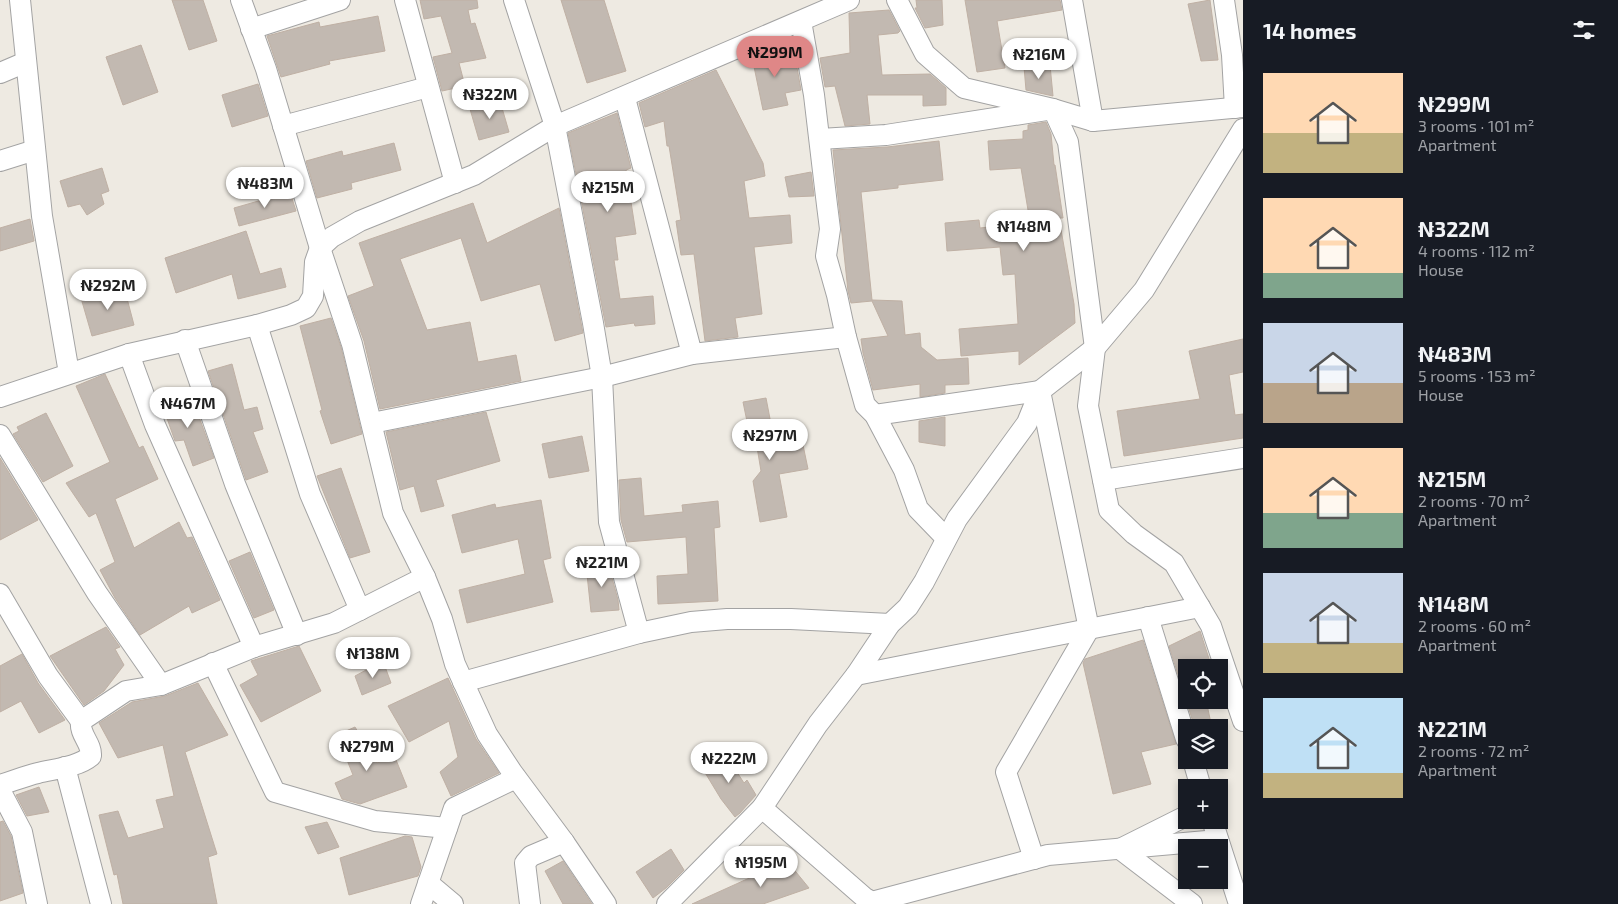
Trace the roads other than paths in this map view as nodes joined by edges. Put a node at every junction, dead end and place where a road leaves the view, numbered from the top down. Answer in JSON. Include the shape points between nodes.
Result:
{"nodes":[{"id":1,"x":20,"y":0,"type":"edge"},
{"id":2,"x":241,"y":0,"type":"edge"},
{"id":3,"x":340,"y":0,"type":"edge"},
{"id":4,"x":405,"y":0,"type":"edge"},
{"id":5,"x":514,"y":0,"type":"edge"},
{"id":6,"x":849,"y":0,"type":"edge"},
{"id":7,"x":897,"y":0,"type":"edge"},
{"id":8,"x":1072,"y":0,"type":"edge"},
{"id":9,"x":1224,"y":0,"type":"edge"},
{"id":10,"x":800,"y":21,"type":"junction"},
{"id":11,"x":252,"y":29,"type":"junction"},
{"id":12,"x":26,"y":62,"type":"junction"},
{"id":13,"x":0,"y":73,"type":"edge"},
{"id":14,"x":428,"y":88,"type":"junction"},
{"id":15,"x":625,"y":98,"type":"junction"},
{"id":16,"x":1239,"y":107,"type":"edge"},
{"id":17,"x":1053,"y":109,"type":"junction"},
{"id":18,"x":1093,"y":121,"type":"junction"},
{"id":19,"x":283,"y":126,"type":"junction"},
{"id":20,"x":555,"y":126,"type":"junction"},
{"id":21,"x":1243,"y":129,"type":"edge"},
{"id":22,"x":820,"y":139,"type":"junction"},
{"id":23,"x":35,"y":150,"type":"junction"},
{"id":24,"x":0,"y":161,"type":"edge"},
{"id":25,"x":455,"y":183,"type":"junction"},
{"id":26,"x":320,"y":248,"type":"junction"},
{"id":27,"x":257,"y":325,"type":"junction"},
{"id":28,"x":846,"y":338,"type":"junction"},
{"id":29,"x":185,"y":340,"type":"junction"},
{"id":30,"x":1094,"y":348,"type":"junction"},
{"id":31,"x":128,"y":354,"type":"junction"},
{"id":32,"x":692,"y":354,"type":"junction"},
{"id":33,"x":68,"y":373,"type":"junction"},
{"id":34,"x":602,"y":378,"type":"junction"},
{"id":35,"x":1040,"y":391,"type":"junction"},
{"id":36,"x":0,"y":397,"type":"edge"},
{"id":37,"x":875,"y":415,"type":"junction"},
{"id":38,"x":372,"y":423,"type":"junction"},
{"id":39,"x":0,"y":435,"type":"edge"},
{"id":40,"x":1243,"y":458,"type":"edge"},
{"id":41,"x":1103,"y":480,"type":"junction"},
{"id":42,"x":946,"y":538,"type":"junction"},
{"id":43,"x":425,"y":577,"type":"junction"},
{"id":44,"x":0,"y":594,"type":"edge"},
{"id":45,"x":1200,"y":606,"type":"junction"},
{"id":46,"x":360,"y":610,"type":"junction"},
{"id":47,"x":1148,"y":617,"type":"junction"},
{"id":48,"x":890,"y":624,"type":"junction"},
{"id":49,"x":1089,"y":629,"type":"junction"},
{"id":50,"x":639,"y":633,"type":"junction"},
{"id":51,"x":298,"y":635,"type":"junction"},
{"id":52,"x":254,"y":647,"type":"junction"},
{"id":53,"x":213,"y":663,"type":"junction"},
{"id":54,"x":856,"y":675,"type":"junction"},
{"id":55,"x":463,"y":682,"type":"junction"},
{"id":56,"x":161,"y":685,"type":"junction"},
{"id":57,"x":1180,"y":719,"type":"edge"},
{"id":58,"x":81,"y":720,"type":"junction"},
{"id":59,"x":1243,"y":721,"type":"edge"},
{"id":60,"x":65,"y":767,"type":"junction"},
{"id":61,"x":516,"y":778,"type":"junction"},
{"id":62,"x":0,"y":785,"type":"edge"},
{"id":63,"x":0,"y":790,"type":"edge"},
{"id":64,"x":762,"y":808,"type":"junction"},
{"id":65,"x":1178,"y":820,"type":"edge"},
{"id":66,"x":447,"y":828,"type":"junction"},
{"id":67,"x":564,"y":842,"type":"junction"},
{"id":68,"x":1178,"y":844,"type":"edge"},
{"id":69,"x":1120,"y":849,"type":"junction"},
{"id":70,"x":1034,"y":859,"type":"junction"},
{"id":71,"x":1228,"y":872,"type":"edge"},
{"id":72,"x":428,"y":883,"type":"junction"},
{"id":73,"x":865,"y":902,"type":"edge"},
{"id":74,"x":37,"y":904,"type":"edge"},
{"id":75,"x":101,"y":904,"type":"edge"},
{"id":76,"x":421,"y":904,"type":"edge"},
{"id":77,"x":439,"y":904,"type":"edge"},
{"id":78,"x":454,"y":904,"type":"edge"},
{"id":79,"x":530,"y":904,"type":"edge"},
{"id":80,"x":606,"y":904,"type":"edge"},
{"id":81,"x":667,"y":904,"type":"edge"},
{"id":82,"x":1192,"y":904,"type":"edge"},
{"id":83,"x":1238,"y":904,"type":"edge"}],
"edges":[{"from":1,"to":12,"type":"street"},
{"from":2,"to":11,"type":"street"},
{"from":3,"to":11,"type":"street"},
{"from":4,"to":14,"type":"street"},
{"from":5,"to":20,"type":"street"},
{"from":6,"to":10,"type":"street"},
{"from":7,"to":17,"type":"street","via":[[924,54],[964,88]]},
{"from":8,"to":18,"type":"street"},
{"from":9,"to":16,"type":"street"},
{"from":10,"to":15,"type":"street"},
{"from":10,"to":22,"type":"street"},
{"from":11,"to":19,"type":"street"},
{"from":12,"to":13,"type":"street"},
{"from":12,"to":23,"type":"street"},
{"from":14,"to":19,"type":"street"},
{"from":14,"to":25,"type":"street"},
{"from":15,"to":20,"type":"street"},
{"from":15,"to":32,"type":"street"},
{"from":16,"to":18,"type":"street"},
{"from":17,"to":18,"type":"street"},
{"from":17,"to":22,"type":"street","via":[[886,135]]},
{"from":17,"to":30,"type":"street","via":[[1068,142]]},
{"from":19,"to":26,"type":"street"},
{"from":20,"to":25,"type":"street"},
{"from":20,"to":34,"type":"street"},
{"from":21,"to":30,"type":"street","via":[[1144,290]]},
{"from":22,"to":28,"type":"street","via":[[830,230],[826,256]]},
{"from":23,"to":24,"type":"street"},
{"from":23,"to":33,"type":"street","via":[[42,216]]},
{"from":25,"to":26,"type":"street","via":[[360,221]]},
{"from":26,"to":27,"type":"street","via":[[315,262],[313,296],[306,308]]},
{"from":26,"to":38,"type":"street","via":[[352,344]]},
{"from":27,"to":29,"type":"street"},
{"from":27,"to":46,"type":"street","via":[[310,494]]},
{"from":28,"to":32,"type":"street"},
{"from":28,"to":37,"type":"street","via":[[865,405]]},
{"from":29,"to":31,"type":"street"},
{"from":29,"to":51,"type":"street","via":[[235,484]]},
{"from":30,"to":35,"type":"street"},
{"from":30,"to":41,"type":"street","via":[[1088,406]]},
{"from":31,"to":33,"type":"street"},
{"from":31,"to":52,"type":"street","via":[[155,424]]},
{"from":32,"to":34,"type":"street"},
{"from":33,"to":36,"type":"street"},
{"from":34,"to":38,"type":"street"},
{"from":34,"to":50,"type":"street","via":[[609,522]]},
{"from":35,"to":37,"type":"street"},
{"from":35,"to":42,"type":"street","via":[[1027,423],[956,519]]},
{"from":35,"to":49,"type":"street"},
{"from":37,"to":42,"type":"street","via":[[904,470],[918,509]]},
{"from":38,"to":43,"type":"street","via":[[394,514]]},
{"from":39,"to":56,"type":"street","via":[[97,593]]},
{"from":40,"to":41,"type":"street"},
{"from":41,"to":45,"type":"street","via":[[1109,510],[1134,534],[1174,563]]},
{"from":42,"to":48,"type":"street","via":[[908,607]]},
{"from":43,"to":46,"type":"street"},
{"from":43,"to":55,"type":"street"},
{"from":44,"to":58,"type":"street","via":[[48,676]]},
{"from":45,"to":47,"type":"street"},
{"from":45,"to":59,"type":"street","via":[[1211,626]]},
{"from":46,"to":51,"type":"street"},
{"from":47,"to":49,"type":"street"},
{"from":47,"to":57,"type":"street"},
{"from":48,"to":50,"type":"street","via":[[791,618],[726,619],[691,622]]},
{"from":48,"to":54,"type":"street"},
{"from":49,"to":54,"type":"street"},
{"from":49,"to":70,"type":"street","via":[[1006,772]]},
{"from":50,"to":55,"type":"street"},
{"from":51,"to":52,"type":"street"},
{"from":52,"to":53,"type":"street"},
{"from":53,"to":56,"type":"street"},
{"from":53,"to":66,"type":"street","via":[[275,792],[376,821]]},
{"from":54,"to":64,"type":"street","via":[[818,724]]},
{"from":55,"to":61,"type":"street","via":[[487,734]]},
{"from":56,"to":58,"type":"street","via":[[126,691]]},
{"from":58,"to":60,"type":"street","via":[[80,727],[91,756]]},
{"from":60,"to":62,"type":"street"},
{"from":60,"to":75,"type":"street"},
{"from":61,"to":66,"type":"street","via":[[454,808]]},
{"from":61,"to":67,"type":"street"},
{"from":63,"to":74,"type":"street","via":[[22,832]]},
{"from":64,"to":73,"type":"street"},
{"from":64,"to":81,"type":"street"},
{"from":65,"to":69,"type":"street"},
{"from":66,"to":72,"type":"street"},
{"from":67,"to":79,"type":"street","via":[[527,859]]},
{"from":67,"to":80,"type":"street"},
{"from":68,"to":69,"type":"street"},
{"from":69,"to":70,"type":"street"},
{"from":69,"to":82,"type":"street"},
{"from":70,"to":73,"type":"street"},
{"from":71,"to":83,"type":"street"},
{"from":72,"to":76,"type":"street"},
{"from":72,"to":77,"type":"street"},
{"from":72,"to":78,"type":"street"}]}
